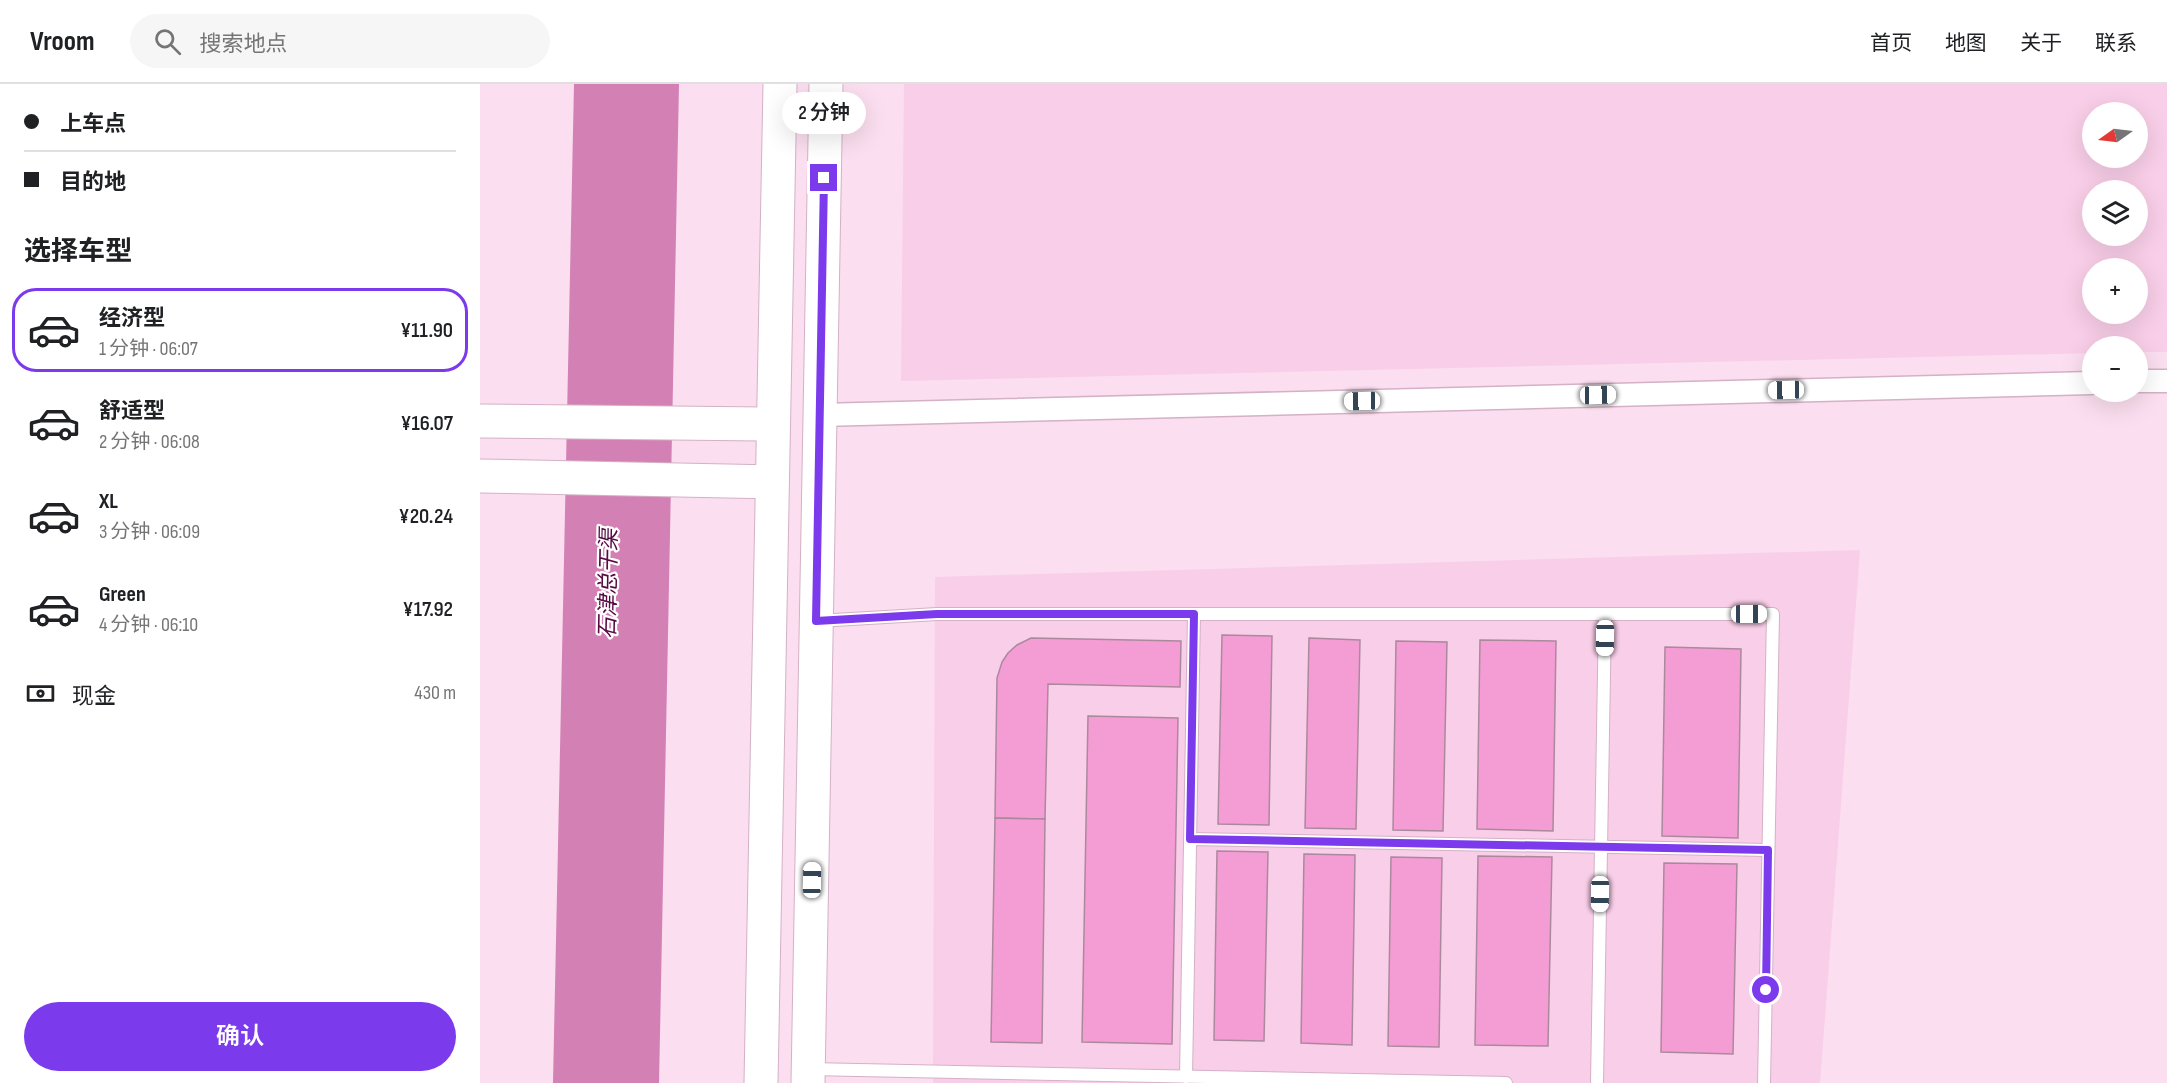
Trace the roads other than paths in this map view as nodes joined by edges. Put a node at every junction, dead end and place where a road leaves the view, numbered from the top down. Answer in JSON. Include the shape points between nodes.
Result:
{"nodes":[{"id":1,"x":780,"y":84,"type":"edge"},
{"id":2,"x":826,"y":84,"type":"edge"},
{"id":3,"x":2148,"y":381,"type":"edge"},
{"id":4,"x":2167,"y":381,"type":"edge"},
{"id":5,"x":2082,"y":382,"type":"edge"},
{"id":6,"x":820,"y":415,"type":"junction"},
{"id":7,"x":480,"y":421,"type":"edge"},
{"id":8,"x":773,"y":424,"type":"junction"},
{"id":9,"x":480,"y":476,"type":"edge"},
{"id":10,"x":772,"y":482,"type":"junction"},
{"id":11,"x":1194,"y":614,"type":"junction"},
{"id":12,"x":1605,"y":615,"type":"junction"},
{"id":13,"x":816,"y":621,"type":"junction"},
{"id":14,"x":1190,"y":839,"type":"junction"},
{"id":15,"x":1601,"y":847,"type":"junction"},
{"id":16,"x":1768,"y":850,"type":"junction"},
{"id":17,"x":808,"y":1076,"type":"edge"},
{"id":18,"x":1186,"y":1077,"type":"junction"},
{"id":19,"x":761,"y":1083,"type":"edge"},
{"id":20,"x":1506,"y":1083,"type":"edge"},
{"id":21,"x":1597,"y":1083,"type":"edge"},
{"id":22,"x":1764,"y":1083,"type":"edge"}],
"edges":[{"from":1,"to":8,"type":"main road"},
{"from":2,"to":6,"type":"main road"},
{"from":3,"to":4,"type":"street"},
{"from":5,"to":6,"type":"street"},
{"from":6,"to":13,"type":"main road"},
{"from":7,"to":8,"type":"main road"},
{"from":8,"to":10,"type":"main road"},
{"from":9,"to":10,"type":"main road"},
{"from":10,"to":19,"type":"main road"},
{"from":11,"to":12,"type":"lane"},
{"from":11,"to":13,"type":"lane","via":[[937,614]]},
{"from":11,"to":14,"type":"lane"},
{"from":12,"to":15,"type":"lane"},
{"from":12,"to":16,"type":"lane","via":[[1773,614]]},
{"from":13,"to":17,"type":"main road"},
{"from":14,"to":15,"type":"lane"},
{"from":14,"to":18,"type":"lane"},
{"from":15,"to":16,"type":"lane"},
{"from":15,"to":21,"type":"lane"},
{"from":16,"to":22,"type":"lane"},
{"from":17,"to":18,"type":"lane"},
{"from":18,"to":20,"type":"lane"}]}
